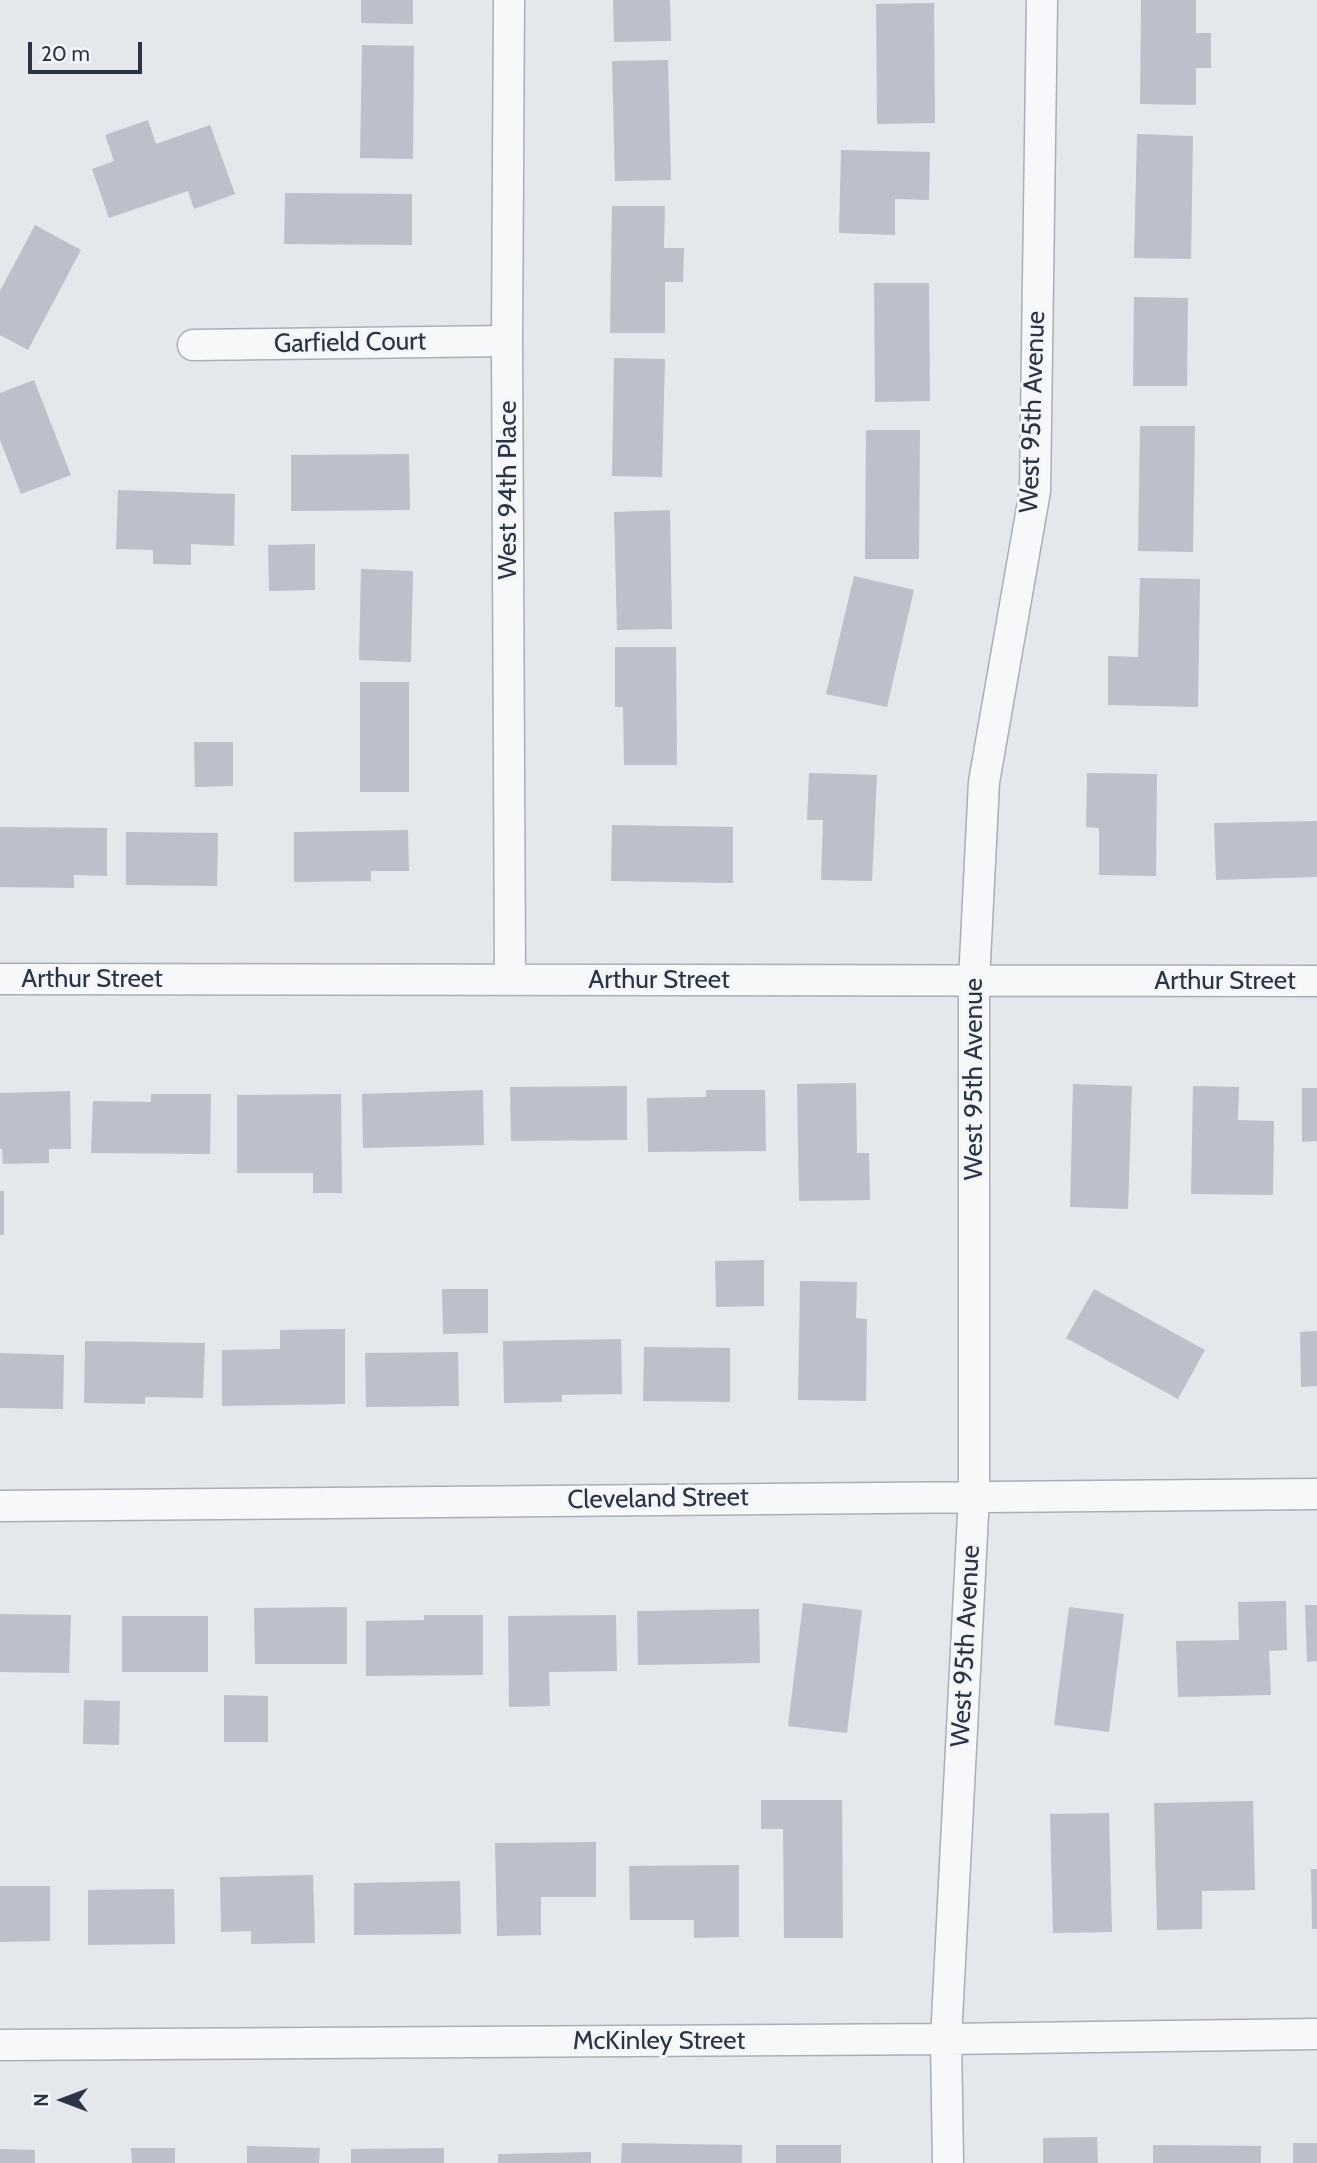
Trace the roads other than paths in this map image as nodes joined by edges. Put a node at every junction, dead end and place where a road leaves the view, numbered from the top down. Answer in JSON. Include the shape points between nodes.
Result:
{"nodes":[{"id":1,"x":509,"y":0,"type":"edge"},
{"id":2,"x":1042,"y":0,"type":"edge"},
{"id":3,"x":507,"y":341,"type":"junction"},
{"id":4,"x":193,"y":345,"type":"dead end"},
{"id":5,"x":0,"y":979,"type":"edge"},
{"id":6,"x":510,"y":979,"type":"junction"},
{"id":7,"x":974,"y":981,"type":"junction"},
{"id":8,"x":1317,"y":981,"type":"edge"},
{"id":9,"x":1317,"y":1494,"type":"edge"},
{"id":10,"x":974,"y":1495,"type":"junction"},
{"id":11,"x":0,"y":1506,"type":"edge"},
{"id":12,"x":1317,"y":2034,"type":"edge"},
{"id":13,"x":946,"y":2039,"type":"junction"},
{"id":14,"x":0,"y":2045,"type":"edge"},
{"id":15,"x":948,"y":2163,"type":"edge"}],
"edges":[{"from":1,"to":3,"type":"street","name":"West 94th Place"},
{"from":2,"to":7,"type":"street","name":"West 95th Avenue","via":[[1035,491],[984,782]]},
{"from":3,"to":4,"type":"street","name":"Garfield Court"},
{"from":3,"to":6,"type":"street","name":"West 94th Place"},
{"from":5,"to":6,"type":"street","name":"Arthur Street"},
{"from":6,"to":7,"type":"street","name":"Arthur Street"},
{"from":7,"to":8,"type":"street","name":"Arthur Street"},
{"from":7,"to":10,"type":"street","name":"West 95th Avenue"},
{"from":9,"to":10,"type":"street","name":"Cleveland Street"},
{"from":10,"to":11,"type":"street","name":"Cleveland Street"},
{"from":10,"to":13,"type":"street","name":"West 95th Avenue"},
{"from":12,"to":13,"type":"street","name":"McKinley Street"},
{"from":13,"to":14,"type":"street","name":"McKinley Street"},
{"from":13,"to":15,"type":"street","name":"West 95th Avenue"}]}
